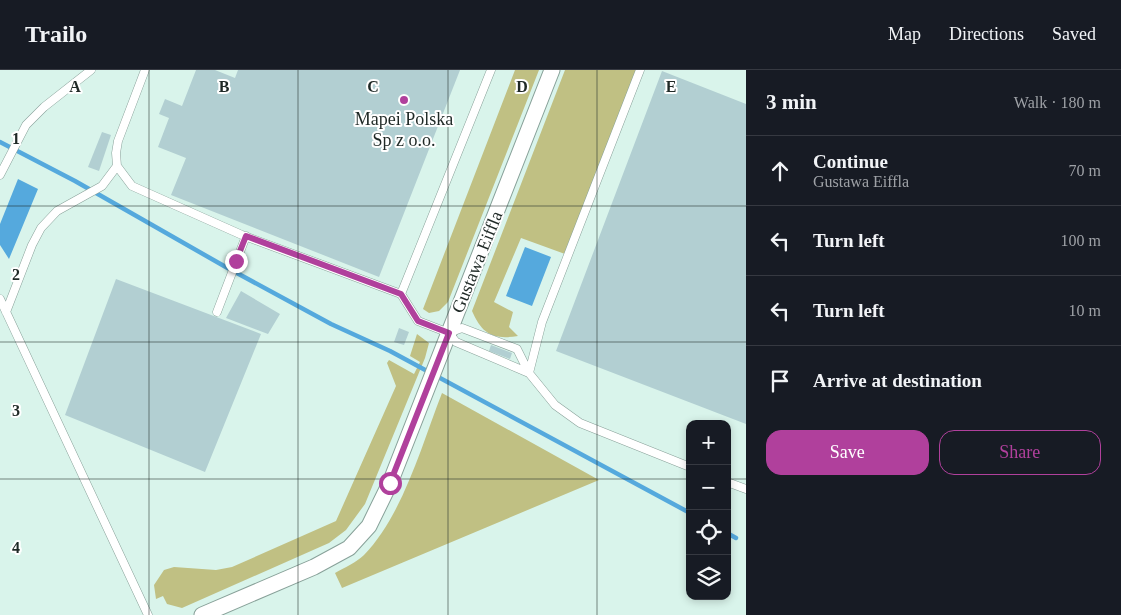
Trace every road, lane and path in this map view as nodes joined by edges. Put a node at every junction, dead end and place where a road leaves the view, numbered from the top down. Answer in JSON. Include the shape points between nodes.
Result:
{"nodes":[{"id":1,"x":91,"y":70,"type":"edge"},
{"id":2,"x":145,"y":70,"type":"edge"},
{"id":3,"x":491,"y":70,"type":"edge"},
{"id":4,"x":552,"y":70,"type":"edge"},
{"id":5,"x":640,"y":70,"type":"edge"},
{"id":6,"x":117,"y":166,"type":"junction"},
{"id":7,"x":0,"y":175,"type":"edge"},
{"id":8,"x":246,"y":236,"type":"junction"},
{"id":9,"x":401,"y":294,"type":"junction"},
{"id":10,"x":0,"y":299,"type":"edge"},
{"id":11,"x":6,"y":312,"type":"junction"},
{"id":12,"x":217,"y":312,"type":"dead end"},
{"id":13,"x":449,"y":333,"type":"junction"},
{"id":14,"x":529,"y":373,"type":"junction"},
{"id":15,"x":686,"y":465,"type":"edge"},
{"id":16,"x":731,"y":483,"type":"edge"},
{"id":17,"x":746,"y":489,"type":"edge"},
{"id":18,"x":148,"y":615,"type":"edge"},
{"id":19,"x":202,"y":615,"type":"edge"}],
"edges":[{"from":1,"to":7,"type":"lane","via":[[26,125]]},
{"from":2,"to":6,"type":"lane","via":[[118,141]]},
{"from":3,"to":9,"type":"lane"},
{"from":4,"to":13,"type":"street","name":"Gustawa Eiffla"},
{"from":5,"to":14,"type":"lane","via":[[542,322]]},
{"from":6,"to":8,"type":"lane","via":[[132,186]]},
{"from":6,"to":11,"type":"lane","via":[[102,186],[57,211],[42,228]]},
{"from":8,"to":9,"type":"lane"},
{"from":8,"to":12,"type":"lane"},
{"from":9,"to":13,"type":"lane","via":[[418,321]]},
{"from":10,"to":11,"type":"lane"},
{"from":11,"to":18,"type":"lane"},
{"from":13,"to":14,"type":"lane","via":[[456,342]]},
{"from":13,"to":14,"type":"lane","via":[[462,328],[517,349]]},
{"from":13,"to":19,"type":"street","name":"Gustawa Eiffla","via":[[387,491],[358,540],[330,560]]},
{"from":14,"to":15,"type":"lane","via":[[555,405],[580,423]]},
{"from":16,"to":17,"type":"lane"}]}
